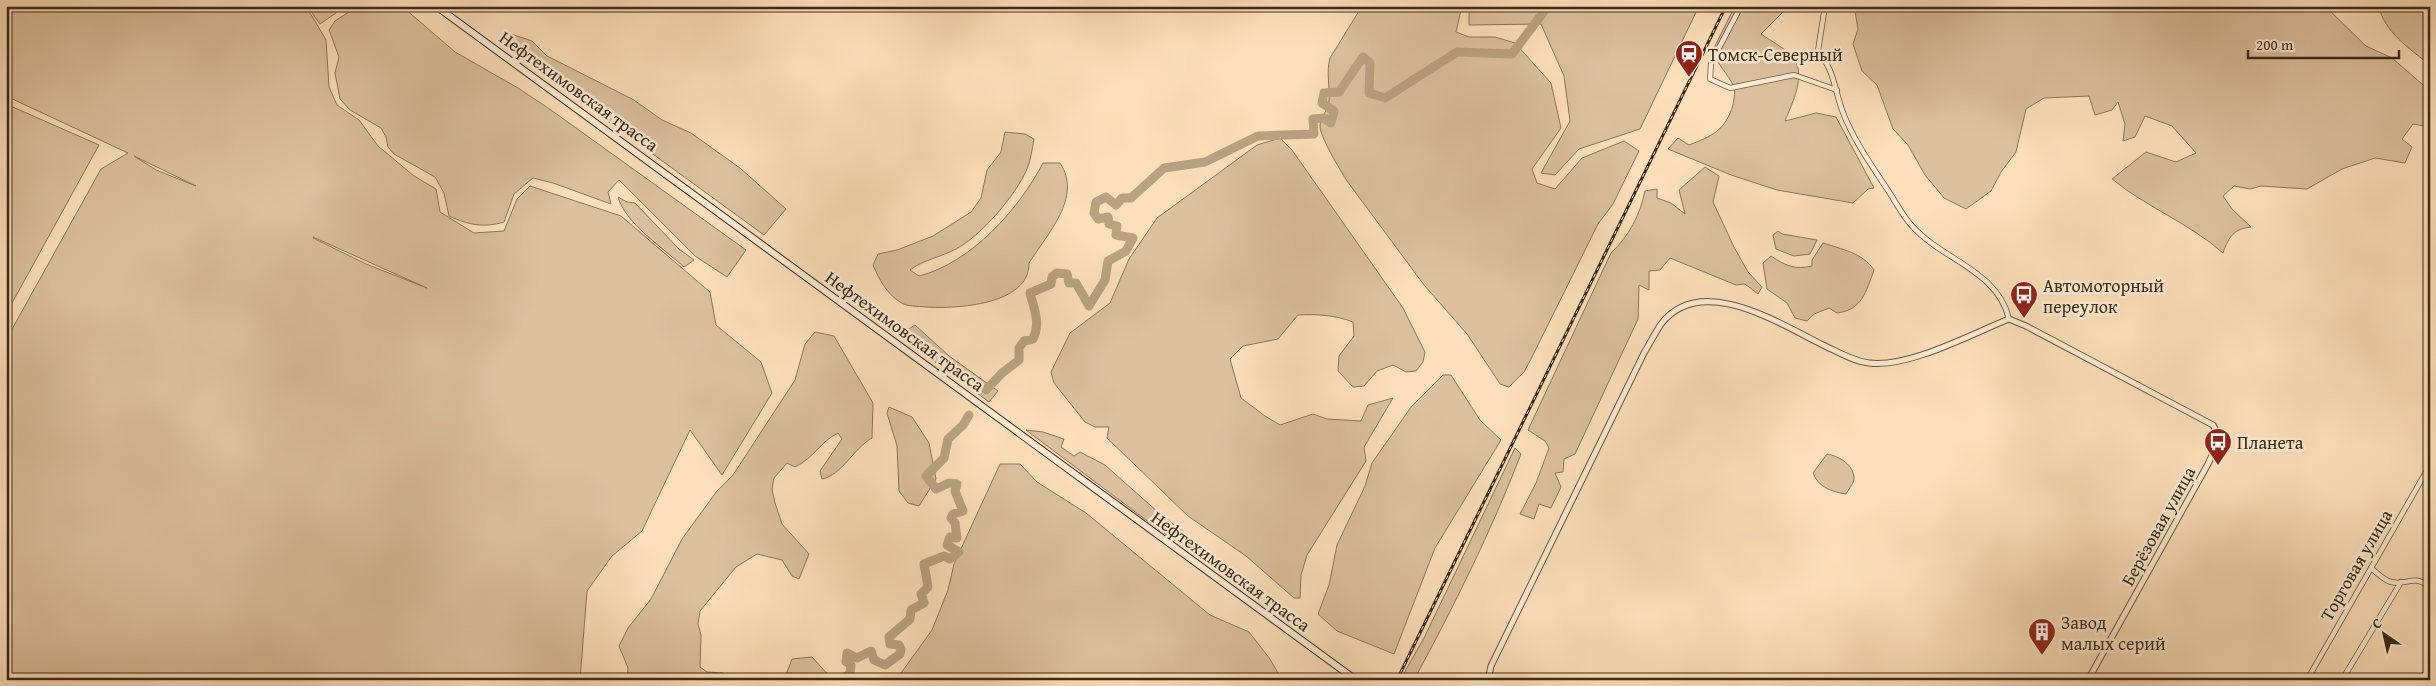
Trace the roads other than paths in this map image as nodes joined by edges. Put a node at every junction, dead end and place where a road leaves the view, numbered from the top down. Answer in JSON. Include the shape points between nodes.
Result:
{"nodes":[{"id":1,"x":436,"y":6,"type":"edge"},
{"id":2,"x":1741,"y":6,"type":"edge"},
{"id":3,"x":1825,"y":6,"type":"edge"},
{"id":4,"x":1837,"y":90,"type":"junction"},
{"id":5,"x":2009,"y":319,"type":"junction"},
{"id":6,"x":2430,"y":464,"type":"edge"},
{"id":7,"x":2371,"y":568,"type":"junction"},
{"id":8,"x":2401,"y":582,"type":"junction"},
{"id":9,"x":2430,"y":588,"type":"edge"},
{"id":10,"x":1356,"y":680,"type":"edge"},
{"id":11,"x":1488,"y":680,"type":"edge"},
{"id":12,"x":2088,"y":680,"type":"edge"},
{"id":13,"x":2307,"y":680,"type":"edge"},
{"id":14,"x":2342,"y":680,"type":"edge"}],
"edges":[{"from":1,"to":10,"type":"main road","name":"Нефтехимовская трасса"},
{"from":2,"to":4,"type":"street","via":[[1711,63],[1710,78],[1730,88],[1794,76]]},
{"from":3,"to":4,"type":"street","via":[[1818,51],[1829,64]]},
{"from":4,"to":5,"type":"street","via":[[1853,132],[1911,226],[1987,281],[2000,295]]},
{"from":5,"to":11,"type":"street","via":[[1905,360],[1869,363],[1847,357],[1732,303],[1707,301],[1686,306],[1671,315],[1662,323],[1644,353],[1491,666]]},
{"from":5,"to":12,"type":"street","name":"Берёзовая улица","via":[[2207,420],[2218,436],[2196,487]]},
{"from":6,"to":7,"type":"street","name":"Торговая улица"},
{"from":7,"to":8,"type":"street","via":[[2392,582]]},
{"from":7,"to":13,"type":"street","name":"Торговая улица"},
{"from":8,"to":9,"type":"street","via":[[2414,580]]},
{"from":8,"to":14,"type":"street"}]}
